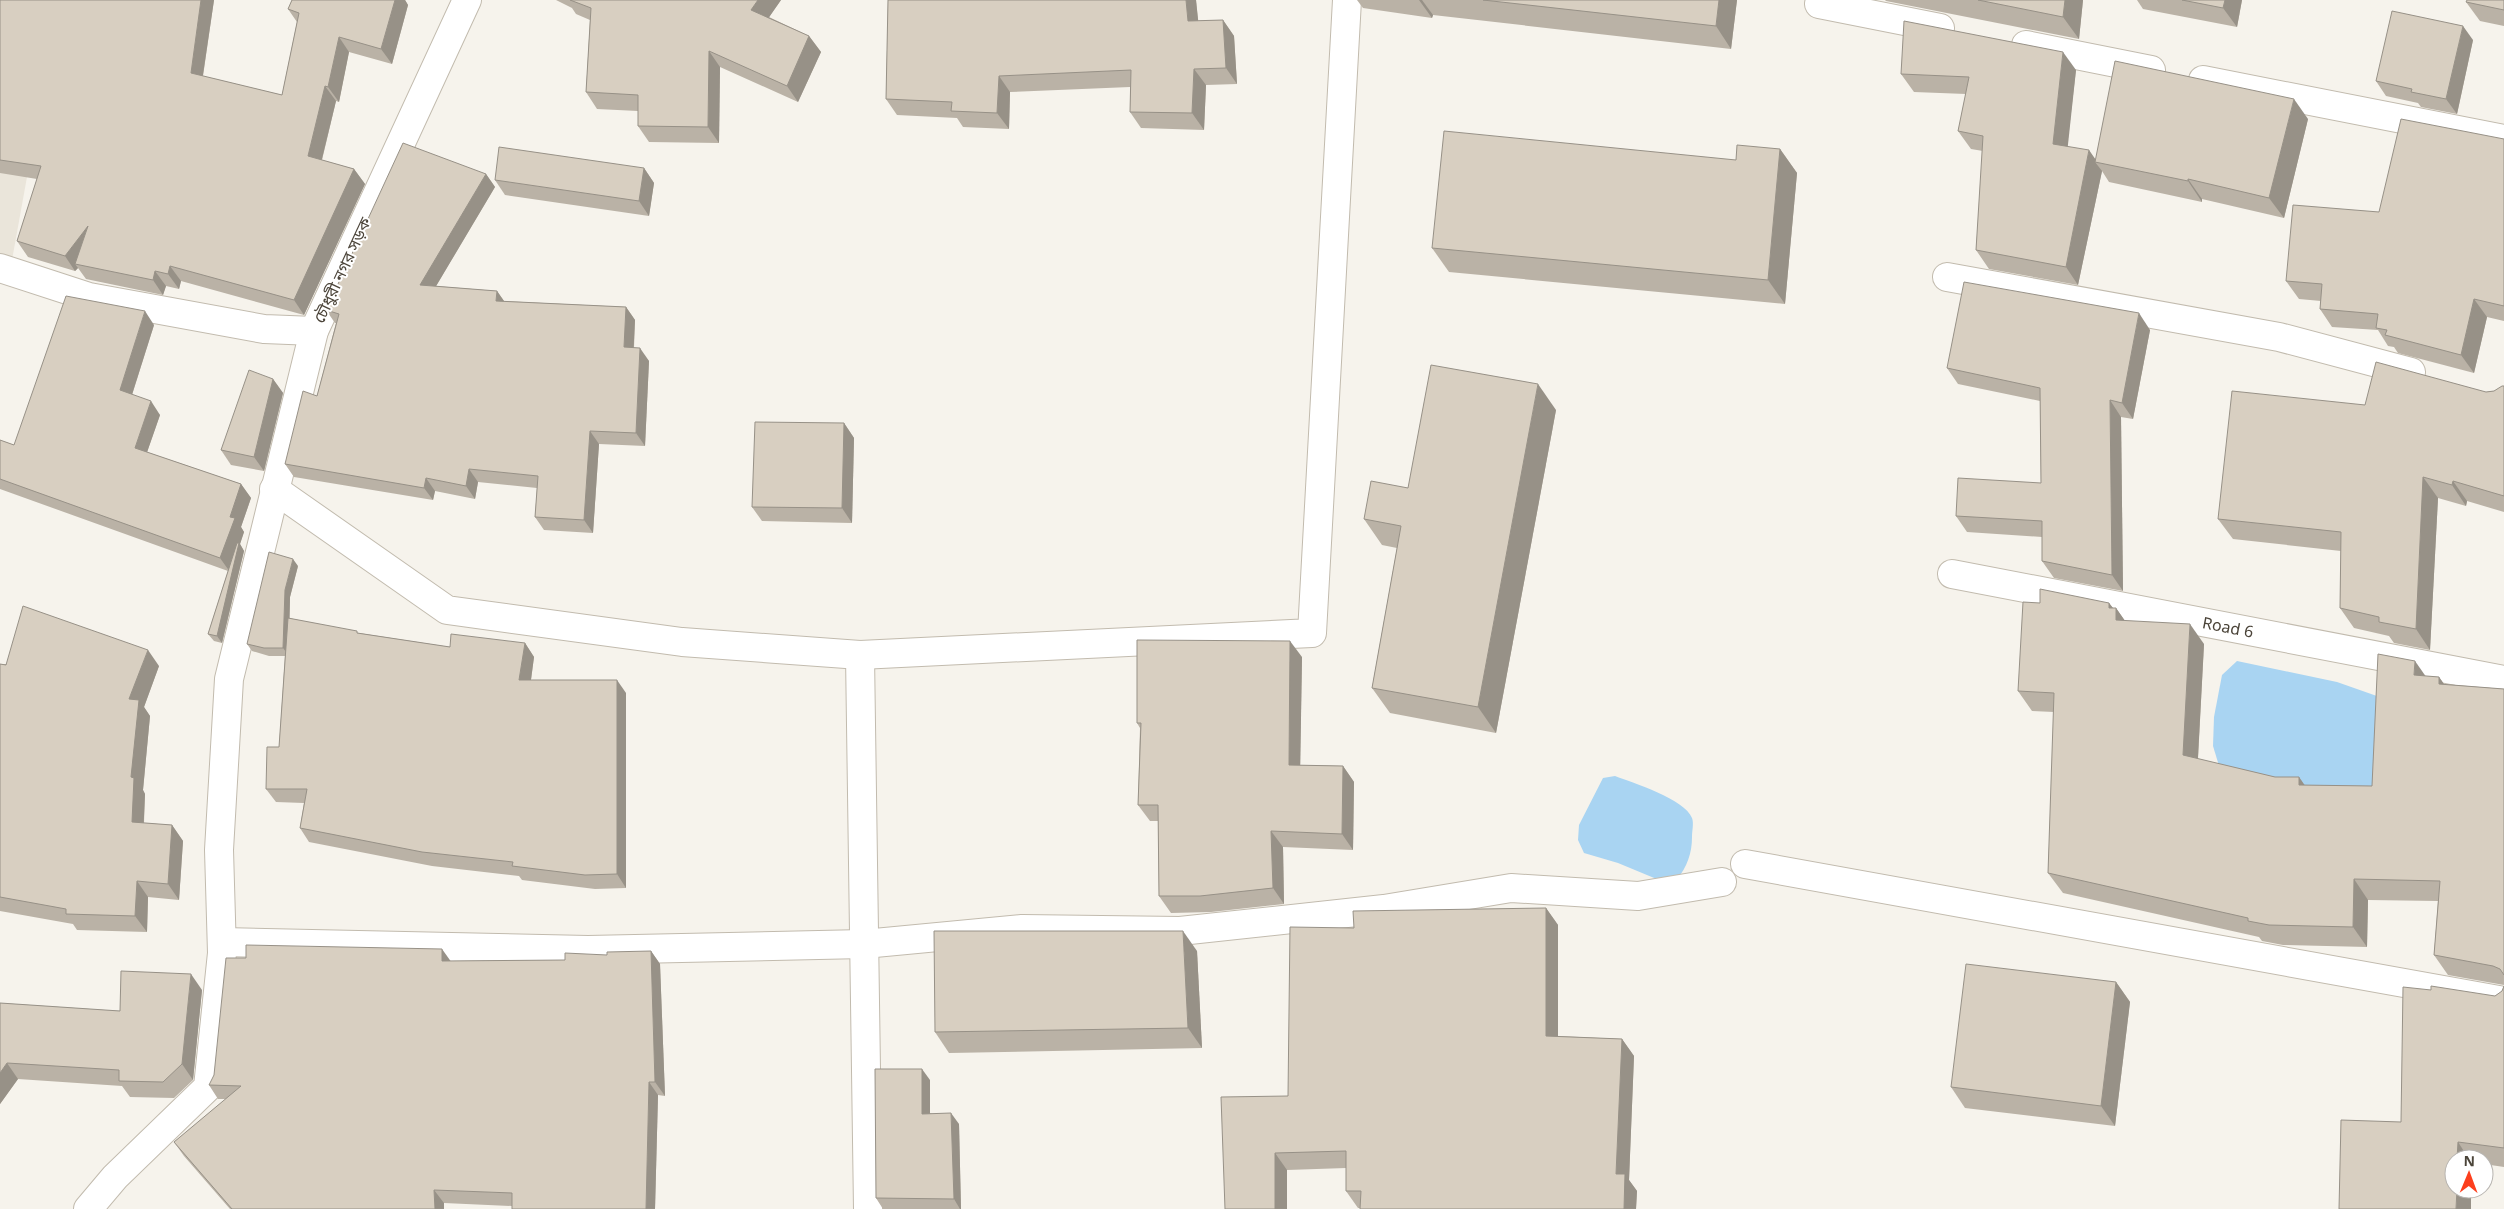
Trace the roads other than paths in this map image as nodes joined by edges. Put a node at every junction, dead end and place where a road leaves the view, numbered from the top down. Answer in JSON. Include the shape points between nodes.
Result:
{"nodes":[{"id":1,"x":467,"y":0,"type":"edge"},
{"id":2,"x":1347,"y":0,"type":"edge"},
{"id":3,"x":1819,"y":4,"type":"dead end"},
{"id":4,"x":1966,"y":33,"type":"edge"},
{"id":5,"x":2005,"y":41,"type":"edge"},
{"id":6,"x":2504,"y":139,"type":"edge"},
{"id":7,"x":0,"y":268,"type":"edge"},
{"id":8,"x":1947,"y":277,"type":"dead end"},
{"id":9,"x":314,"y":331,"type":"junction"},
{"id":10,"x":2438,"y":380,"type":"edge"},
{"id":11,"x":274,"y":489,"type":"junction"},
{"id":12,"x":1952,"y":574,"type":"dead end"},
{"id":13,"x":860,"y":655,"type":"junction"},
{"id":14,"x":2504,"y":680,"type":"edge"},
{"id":15,"x":1745,"y":864,"type":"dead end"},
{"id":16,"x":1722,"y":882,"type":"dead end"},
{"id":17,"x":222,"y":942,"type":"junction"},
{"id":18,"x":864,"y":944,"type":"junction"},
{"id":19,"x":2504,"y":1001,"type":"edge"},
{"id":20,"x":88,"y":1209,"type":"edge"},
{"id":21,"x":868,"y":1209,"type":"edge"}],
"edges":[{"from":1,"to":9,"type":"street","name":"চৌধুরী নগর সড়ক"},
{"from":2,"to":13,"type":"street","via":[[1312,633]]},
{"from":3,"to":4,"type":"street"},
{"from":5,"to":6,"type":"street"},
{"from":7,"to":9,"type":"street","name":"চৌধুরী নগর সড়ক","via":[[89,297],[264,329]]},
{"from":8,"to":10,"type":"street","via":[[2280,337]]},
{"from":9,"to":11,"type":"street"},
{"from":11,"to":13,"type":"street","via":[[447,610],[682,642]]},
{"from":11,"to":17,"type":"street","via":[[228,679],[219,850]]},
{"from":12,"to":14,"type":"street","name":"Road 6"},
{"from":13,"to":18,"type":"street"},
{"from":15,"to":19,"type":"street"},
{"from":16,"to":18,"type":"street","via":[[1638,896],[1511,888],[1384,909],[1180,931],[1022,929]]},
{"from":17,"to":18,"type":"street","via":[[588,950]]},
{"from":17,"to":20,"type":"street","via":[[208,1087],[115,1177]]},
{"from":18,"to":21,"type":"street"}]}
